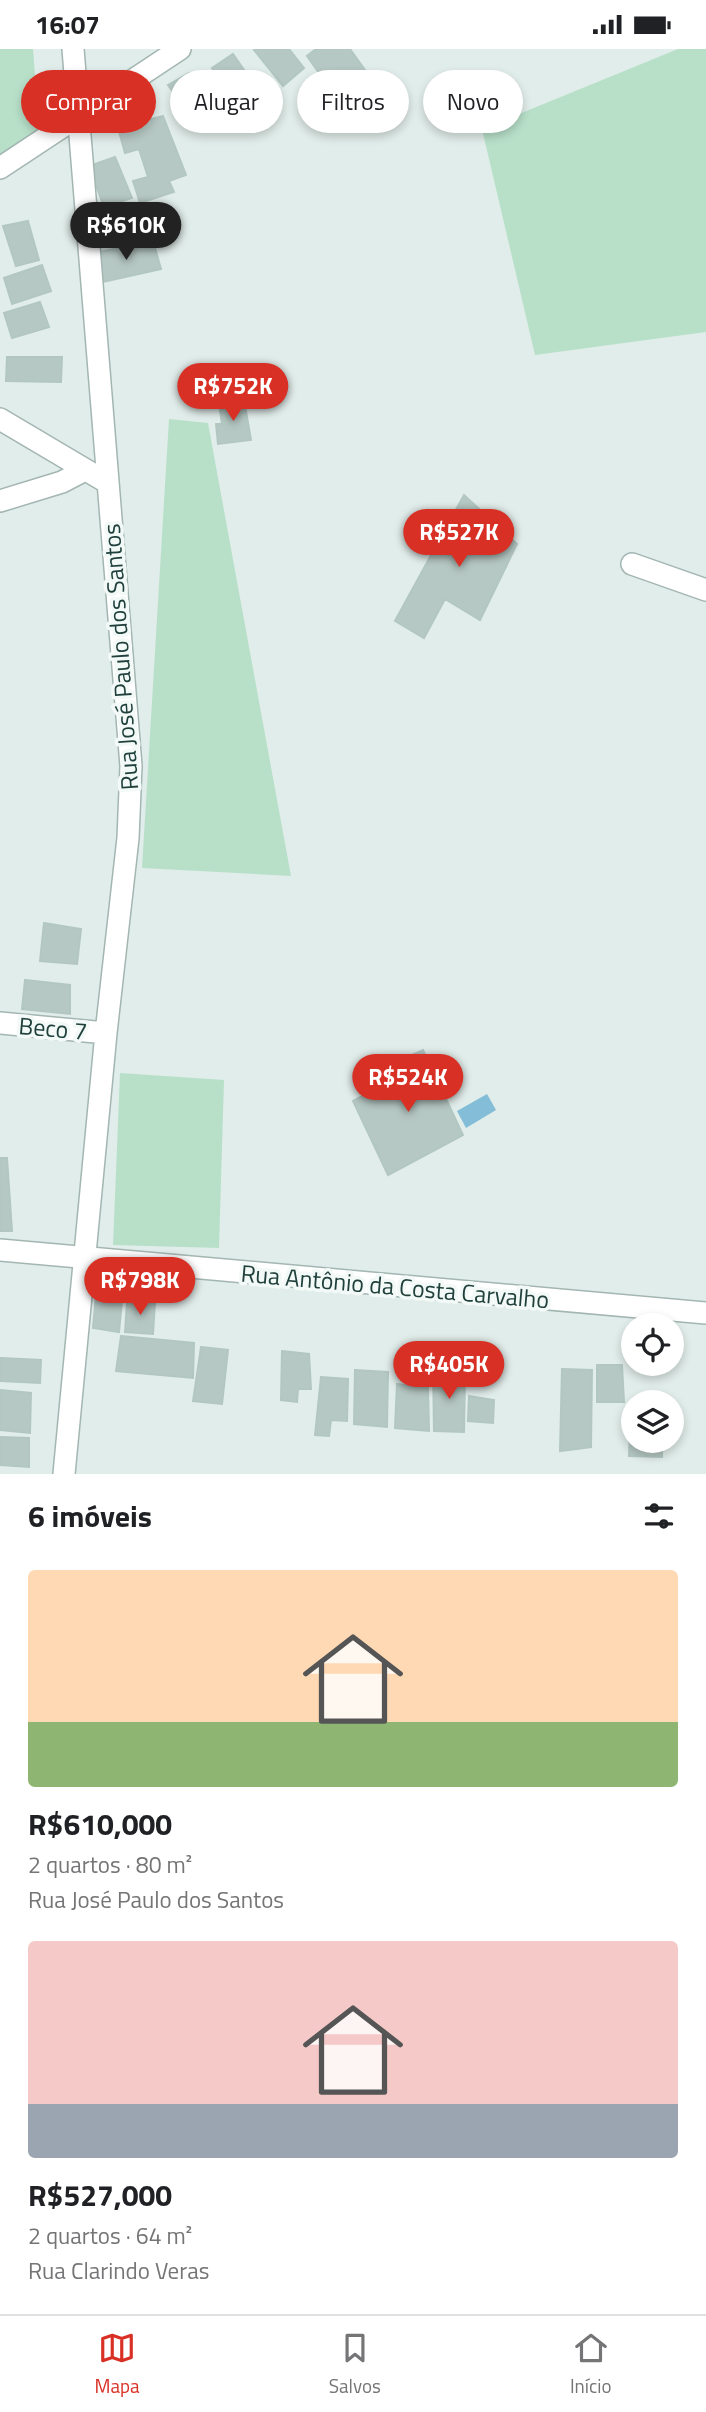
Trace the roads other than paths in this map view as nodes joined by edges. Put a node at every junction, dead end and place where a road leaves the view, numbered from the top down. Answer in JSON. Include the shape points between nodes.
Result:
{"nodes":[{"id":1,"x":74,"y":49,"type":"edge"},
{"id":2,"x":180,"y":49,"type":"edge"},
{"id":3,"x":75,"y":70,"type":"edge"},
{"id":4,"x":148,"y":70,"type":"edge"},
{"id":5,"x":54,"y":133,"type":"edge"},
{"id":6,"x":79,"y":133,"type":"edge"},
{"id":7,"x":0,"y":169,"type":"edge"},
{"id":8,"x":0,"y":419,"type":"edge"},
{"id":9,"x":85,"y":470,"type":"junction"},
{"id":10,"x":108,"y":483,"type":"junction"},
{"id":11,"x":0,"y":501,"type":"edge"},
{"id":12,"x":632,"y":564,"type":"dead end"},
{"id":13,"x":706,"y":590,"type":"edge"},
{"id":14,"x":0,"y":1023,"type":"edge"},
{"id":15,"x":106,"y":1034,"type":"junction"},
{"id":16,"x":0,"y":1250,"type":"edge"},
{"id":17,"x":85,"y":1258,"type":"junction"},
{"id":18,"x":706,"y":1313,"type":"edge"},
{"id":19,"x":64,"y":1474,"type":"edge"}],
"edges":[{"from":1,"to":3,"type":"street","name":"Rua José Paulo dos Santos"},
{"from":2,"to":4,"type":"street"},
{"from":5,"to":7,"type":"street"},
{"from":6,"to":10,"type":"street","name":"Rua José Paulo dos Santos"},
{"from":8,"to":9,"type":"street"},
{"from":9,"to":10,"type":"street"},
{"from":9,"to":11,"type":"street"},
{"from":10,"to":15,"type":"street","name":"Rua José Paulo dos Santos","via":[[131,765],[128,838]]},
{"from":12,"to":13,"type":"street"},
{"from":14,"to":15,"type":"street","name":"Beco 7"},
{"from":15,"to":17,"type":"street","name":"Rua José Paulo dos Santos"},
{"from":16,"to":17,"type":"street","name":"Rua Antônio da Costa Carvalho"},
{"from":17,"to":18,"type":"street","name":"Rua Antônio da Costa Carvalho"},
{"from":17,"to":19,"type":"street","name":"Rua José Paulo dos Santos"}]}
